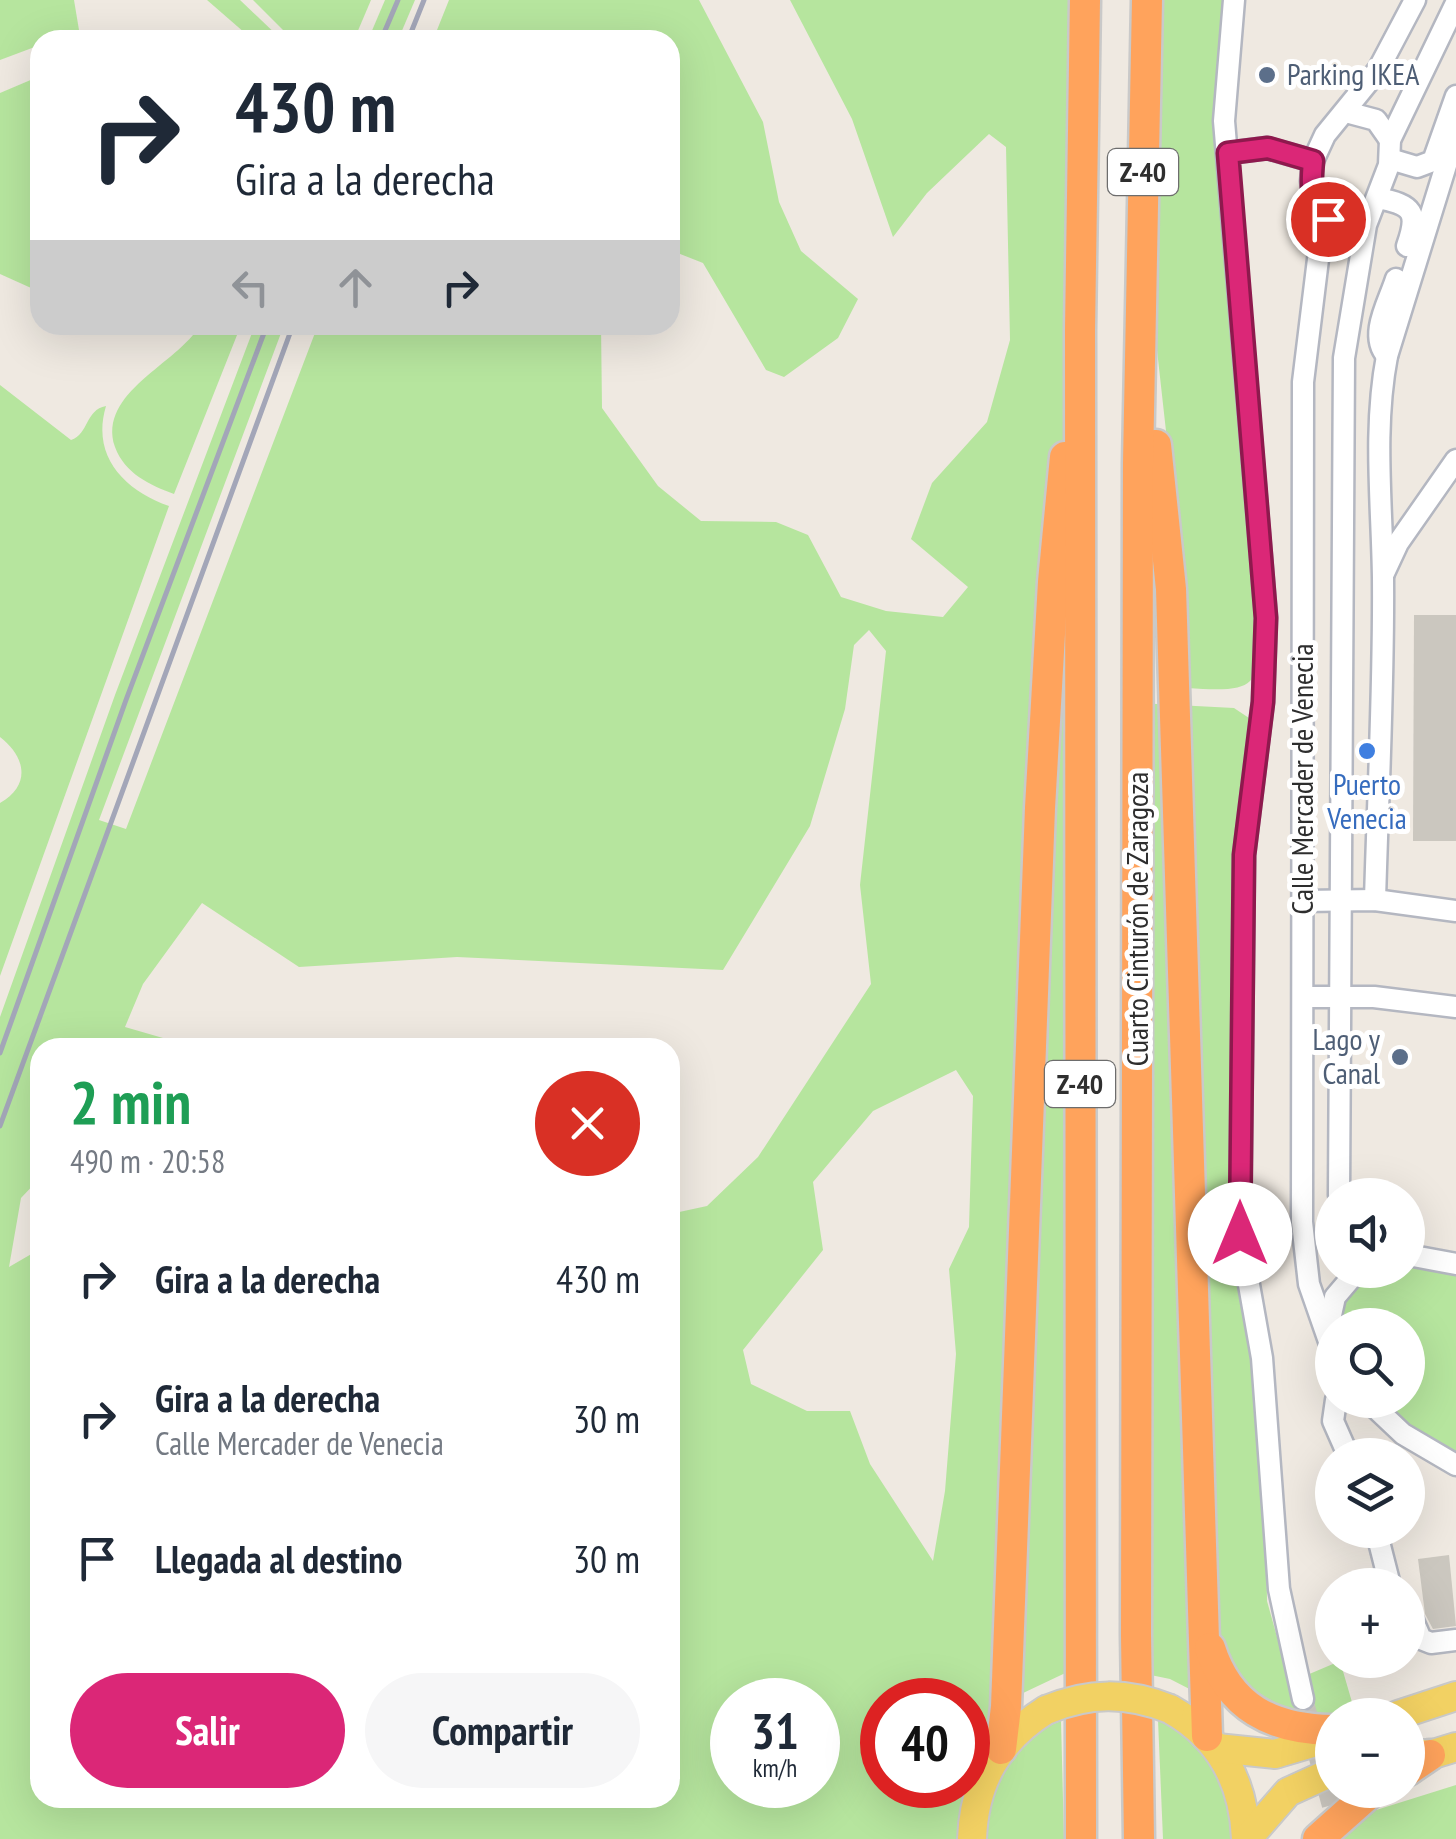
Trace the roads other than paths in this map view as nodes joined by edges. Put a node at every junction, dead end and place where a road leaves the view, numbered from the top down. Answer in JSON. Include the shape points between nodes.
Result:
{"nodes":[{"id":1,"x":1085,"y":0,"type":"edge"},
{"id":2,"x":1147,"y":0,"type":"edge"},
{"id":3,"x":1234,"y":0,"type":"edge"},
{"id":4,"x":1415,"y":0,"type":"edge"},
{"id":5,"x":1456,"y":3,"type":"edge"},
{"id":6,"x":1456,"y":96,"type":"edge"},
{"id":7,"x":1346,"y":112,"type":"junction"},
{"id":8,"x":1456,"y":133,"type":"edge"},
{"id":9,"x":1390,"y":149,"type":"junction"},
{"id":10,"x":1228,"y":153,"type":"junction"},
{"id":11,"x":1313,"y":161,"type":"junction"},
{"id":12,"x":1374,"y":205,"type":"junction"},
{"id":13,"x":1319,"y":213,"type":"junction"},
{"id":14,"x":1080,"y":330,"type":"junction"},
{"id":15,"x":1142,"y":344,"type":"junction"},
{"id":16,"x":1387,"y":356,"type":"junction"},
{"id":17,"x":1456,"y":460,"type":"edge"},
{"id":18,"x":1383,"y":575,"type":"junction"},
{"id":19,"x":1340,"y":899,"type":"junction"},
{"id":20,"x":1375,"y":900,"type":"junction"},
{"id":21,"x":1303,"y":901,"type":"junction"},
{"id":22,"x":1456,"y":911,"type":"edge"},
{"id":23,"x":1303,"y":997,"type":"junction"},
{"id":24,"x":1339,"y":997,"type":"junction"},
{"id":25,"x":1456,"y":1008,"type":"edge"},
{"id":26,"x":1340,"y":1178,"type":"edge"},
{"id":27,"x":1425,"y":1258,"type":"edge"},
{"id":28,"x":1456,"y":1264,"type":"edge"},
{"id":29,"x":1317,"y":1308,"type":"edge"},
{"id":30,"x":1386,"y":1418,"type":"edge"},
{"id":31,"x":1456,"y":1465,"type":"edge"},
{"id":32,"x":1203,"y":1629,"type":"junction"},
{"id":33,"x":1456,"y":1640,"type":"edge"},
{"id":34,"x":1425,"y":1641,"type":"edge"},
{"id":35,"x":1456,"y":1653,"type":"edge"},
{"id":36,"x":1425,"y":1654,"type":"edge"},
{"id":37,"x":1456,"y":1696,"type":"edge"},
{"id":38,"x":1303,"y":1700,"type":"tunnel mouth"},
{"id":39,"x":1425,"y":1706,"type":"edge"},
{"id":40,"x":1315,"y":1728,"type":"edge"},
{"id":41,"x":1212,"y":1742,"type":"junction"},
{"id":42,"x":1315,"y":1743,"type":"edge"},
{"id":43,"x":1001,"y":1748,"type":"junction"},
{"id":44,"x":1315,"y":1780,"type":"edge"},
{"id":45,"x":1352,"y":1808,"type":"edge"},
{"id":46,"x":972,"y":1839,"type":"edge"},
{"id":47,"x":1081,"y":1839,"type":"edge"},
{"id":48,"x":1139,"y":1839,"type":"edge"},
{"id":49,"x":1246,"y":1839,"type":"edge"},
{"id":50,"x":1318,"y":1839,"type":"edge"}],
"edges":[{"from":1,"to":14,"type":"highway","name":"Cuarto Cinturón de Zaragoza","number":"Z-40"},
{"from":2,"to":15,"type":"highway","name":"Cuarto Cinturón de Zaragoza","number":"Z-40"},
{"from":3,"to":10,"type":"street","via":[[1225,86]]},
{"from":4,"to":7,"type":"street","via":[[1378,70]]},
{"from":5,"to":9,"type":"street","name":"Calle Mercader de Venecia"},
{"from":6,"to":9,"type":"street","via":[[1433,161],[1411,167]]},
{"from":7,"to":9,"type":"street","via":[[1376,120]]},
{"from":7,"to":11,"type":"street"},
{"from":8,"to":16,"type":"street"},
{"from":9,"to":12,"type":"street","name":"Calle Mercader de Venecia"},
{"from":10,"to":11,"type":"street","via":[[1268,148]]},
{"from":10,"to":38,"type":"street","via":[[1266,618],[1244,855],[1240,1234],[1262,1358],[1278,1589]]},
{"from":11,"to":13,"type":"street","name":"Calle Mercader de Venecia"},
{"from":12,"to":13,"type":"street","via":[[1359,219],[1338,222]]},
{"from":12,"to":16,"type":"street","via":[[1406,207],[1414,223],[1378,334]]},
{"from":12,"to":19,"type":"street","name":"Calle Mercader de Venecia","via":[[1344,358]]},
{"from":13,"to":21,"type":"street","name":"Calle Mercader de Venecia","via":[[1303,382]]},
{"from":14,"to":43,"type":"highway","via":[[1069,384],[1041,788]]},
{"from":14,"to":47,"type":"highway","name":"Cuarto Cinturón de Zaragoza","number":"Z-40"},
{"from":15,"to":32,"type":"highway","via":[[1153,374],[1172,589]]},
{"from":15,"to":48,"type":"highway","name":"Cuarto Cinturón de Zaragoza","number":"Z-40"},
{"from":16,"to":18,"type":"street","via":[[1380,447]]},
{"from":17,"to":18,"type":"street"},
{"from":18,"to":20,"type":"street"},
{"from":19,"to":20,"type":"street"},
{"from":19,"to":21,"type":"street"},
{"from":19,"to":24,"type":"street","name":"Calle Mercader de Venecia"},
{"from":20,"to":22,"type":"street"},
{"from":21,"to":23,"type":"street","name":"Calle Mercader de Venecia"},
{"from":23,"to":24,"type":"street"},
{"from":23,"to":29,"type":"street","name":"Calle Mercader de Venecia","via":[[1302,1222]]},
{"from":24,"to":25,"type":"street"},
{"from":24,"to":26,"type":"street","name":"Calle Mercader de Venecia"},
{"from":27,"to":28,"type":"street"},
{"from":30,"to":31,"type":"street"},
{"from":32,"to":40,"type":"highway","via":[[1220,1674],[1246,1706],[1278,1724]]},
{"from":32,"to":41,"type":"highway"},
{"from":33,"to":34,"type":"street"},
{"from":35,"to":36,"type":"street"},
{"from":37,"to":39,"type":"main road"},
{"from":41,"to":42,"type":"main road","via":[[1275,1754]]},
{"from":41,"to":43,"type":"main road","bridge":true,"via":[[1170,1709],[1108,1695],[1046,1710]]},
{"from":41,"to":49,"type":"main road","via":[[1240,1792]]},
{"from":43,"to":46,"type":"main road","via":[[977,1796]]},
{"from":44,"to":49,"type":"main road","via":[[1288,1792]]},
{"from":45,"to":50,"type":"highway"}]}
